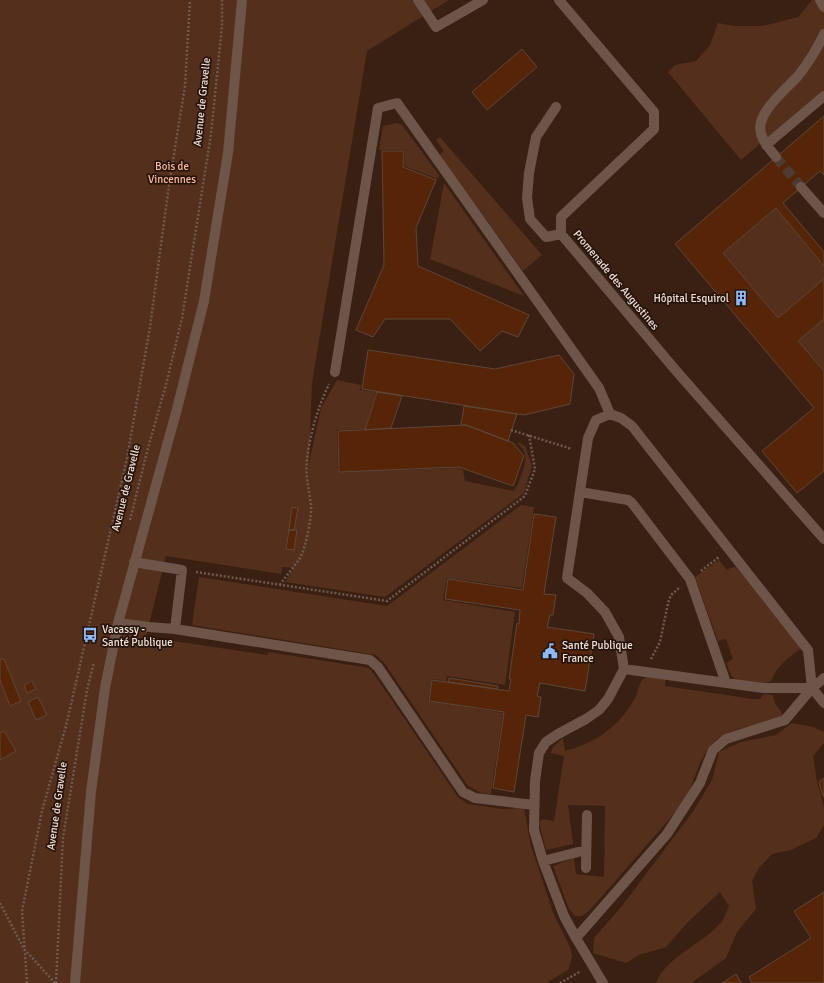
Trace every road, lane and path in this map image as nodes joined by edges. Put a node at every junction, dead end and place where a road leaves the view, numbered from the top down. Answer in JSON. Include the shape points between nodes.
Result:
{"nodes":[{"id":1,"x":190,"y":0,"type":"edge"},
{"id":2,"x":222,"y":0,"type":"edge"},
{"id":3,"x":242,"y":0,"type":"edge"},
{"id":4,"x":418,"y":0,"type":"edge"},
{"id":5,"x":484,"y":0,"type":"edge"},
{"id":6,"x":559,"y":0,"type":"edge"},
{"id":7,"x":820,"y":0,"type":"edge"},
{"id":8,"x":824,"y":7,"type":"edge"},
{"id":9,"x":824,"y":34,"type":"edge"},
{"id":10,"x":824,"y":96,"type":"edge"},
{"id":11,"x":556,"y":108,"type":"dead end"},
{"id":12,"x":766,"y":145,"type":"junction"},
{"id":13,"x":776,"y":157,"type":"tunnel mouth"},
{"id":14,"x":801,"y":187,"type":"tunnel mouth"},
{"id":15,"x":824,"y":213,"type":"edge"},
{"id":16,"x":561,"y":234,"type":"junction"},
{"id":17,"x":335,"y":372,"type":"joint"},
{"id":18,"x":610,"y":414,"type":"junction"},
{"id":19,"x":511,"y":430,"type":"dead end"},
{"id":20,"x":529,"y":435,"type":"junction"},
{"id":21,"x":586,"y":453,"type":"junction"},
{"id":22,"x":580,"y":492,"type":"junction"},
{"id":23,"x":129,"y":524,"type":"dead end"},
{"id":24,"x":812,"y":526,"type":"junction"},
{"id":25,"x":824,"y":527,"type":"edge"},
{"id":26,"x":824,"y":540,"type":"edge"},
{"id":27,"x":729,"y":550,"type":"junction"},
{"id":28,"x":134,"y":562,"type":"junction"},
{"id":29,"x":182,"y":570,"type":"junction"},
{"id":30,"x":690,"y":579,"type":"junction"},
{"id":31,"x":280,"y":585,"type":"junction"},
{"id":32,"x":118,"y":623,"type":"junction"},
{"id":33,"x":175,"y":629,"type":"junction"},
{"id":34,"x":95,"y":659,"type":"dead end"},
{"id":35,"x":650,"y":662,"type":"dead end"},
{"id":36,"x":624,"y":669,"type":"junction"},
{"id":37,"x":824,"y":678,"type":"edge"},
{"id":38,"x":726,"y":683,"type":"junction"},
{"id":39,"x":812,"y":688,"type":"junction"},
{"id":40,"x":824,"y":703,"type":"edge"},
{"id":41,"x":534,"y":805,"type":"junction"},
{"id":42,"x":587,"y":815,"type":"dead end"},
{"id":43,"x":586,"y":850,"type":"junction"},
{"id":44,"x":543,"y":861,"type":"junction"},
{"id":45,"x":586,"y":868,"type":"dead end"},
{"id":46,"x":0,"y":902,"type":"edge"},
{"id":47,"x":576,"y":938,"type":"junction"},
{"id":48,"x":24,"y":949,"type":"junction"},
{"id":49,"x":592,"y":965,"type":"junction"},
{"id":50,"x":27,"y":983,"type":"edge"},
{"id":51,"x":56,"y":983,"type":"edge"},
{"id":52,"x":75,"y":983,"type":"edge"},
{"id":53,"x":560,"y":983,"type":"edge"},
{"id":54,"x":603,"y":983,"type":"edge"}],
"edges":[{"from":1,"to":48,"type":"path","via":[[185,86],[127,458],[67,722],[42,811],[22,911]]},
{"from":2,"to":23,"type":"path","name":"Avenue de Gravelle","via":[[222,26],[211,134],[182,318]]},
{"from":3,"to":28,"type":"street","via":[[228,152],[204,301]]},
{"from":4,"to":5,"type":"street","via":[[436,27]]},
{"from":6,"to":16,"type":"street","name":"Promenade des Augustines","via":[[654,112],[654,129],[561,217]]},
{"from":7,"to":8,"type":"street"},
{"from":9,"to":12,"type":"street","via":[[815,53],[765,114],[760,127]]},
{"from":10,"to":12,"type":"street"},
{"from":11,"to":16,"type":"street","via":[[536,137],[527,198],[530,219],[546,237]]},
{"from":12,"to":13,"type":"street"},
{"from":14,"to":15,"type":"street"},
{"from":16,"to":24,"type":"street","name":"Promenade des Augustines"},
{"from":17,"to":18,"type":"street","via":[[378,108],[396,103],[599,388]]},
{"from":17,"to":31,"type":"path","via":[[317,415],[306,460],[306,480],[311,506],[309,532],[301,557]]},
{"from":18,"to":21,"type":"street","via":[[596,420],[588,438]]},
{"from":18,"to":27,"type":"street","via":[[622,418],[632,426]]},
{"from":19,"to":20,"type":"path"},
{"from":20,"to":21,"type":"path"},
{"from":20,"to":31,"type":"path","via":[[535,468],[525,496],[387,601]]},
{"from":21,"to":22,"type":"street"},
{"from":22,"to":30,"type":"street","via":[[628,500]]},
{"from":22,"to":36,"type":"street","via":[[567,578],[587,593],[605,612],[619,637]]},
{"from":24,"to":25,"type":"street"},
{"from":24,"to":26,"type":"street","name":"Promenade des Augustines"},
{"from":27,"to":30,"type":"path"},
{"from":27,"to":39,"type":"street","via":[[808,650]]},
{"from":28,"to":29,"type":"street"},
{"from":28,"to":32,"type":"street"},
{"from":29,"to":31,"type":"path"},
{"from":29,"to":33,"type":"street"},
{"from":30,"to":35,"type":"path","via":[[671,595],[660,642]]},
{"from":30,"to":38,"type":"street"},
{"from":32,"to":33,"type":"street"},
{"from":32,"to":52,"type":"street","via":[[104,688],[91,792]]},
{"from":33,"to":41,"type":"street","via":[[370,660],[378,667],[463,792],[475,798]]},
{"from":34,"to":51,"type":"path","name":"Avenue de Gravelle","via":[[87,690],[64,838]]},
{"from":36,"to":38,"type":"street"},
{"from":36,"to":41,"type":"street","via":[[608,699],[598,710],[546,742],[539,753]]},
{"from":37,"to":39,"type":"street"},
{"from":38,"to":39,"type":"street","via":[[763,688]]},
{"from":39,"to":40,"type":"street"},
{"from":39,"to":47,"type":"street","via":[[785,720],[726,739],[713,750],[700,784],[667,834]]},
{"from":41,"to":44,"type":"street","via":[[534,830]]},
{"from":42,"to":43,"type":"street"},
{"from":43,"to":44,"type":"street"},
{"from":43,"to":45,"type":"street"},
{"from":44,"to":47,"type":"street","via":[[564,916]]},
{"from":46,"to":48,"type":"path"},
{"from":47,"to":49,"type":"street"},
{"from":48,"to":50,"type":"path"},
{"from":48,"to":51,"type":"path"},
{"from":49,"to":53,"type":"path"},
{"from":49,"to":54,"type":"street"}]}
